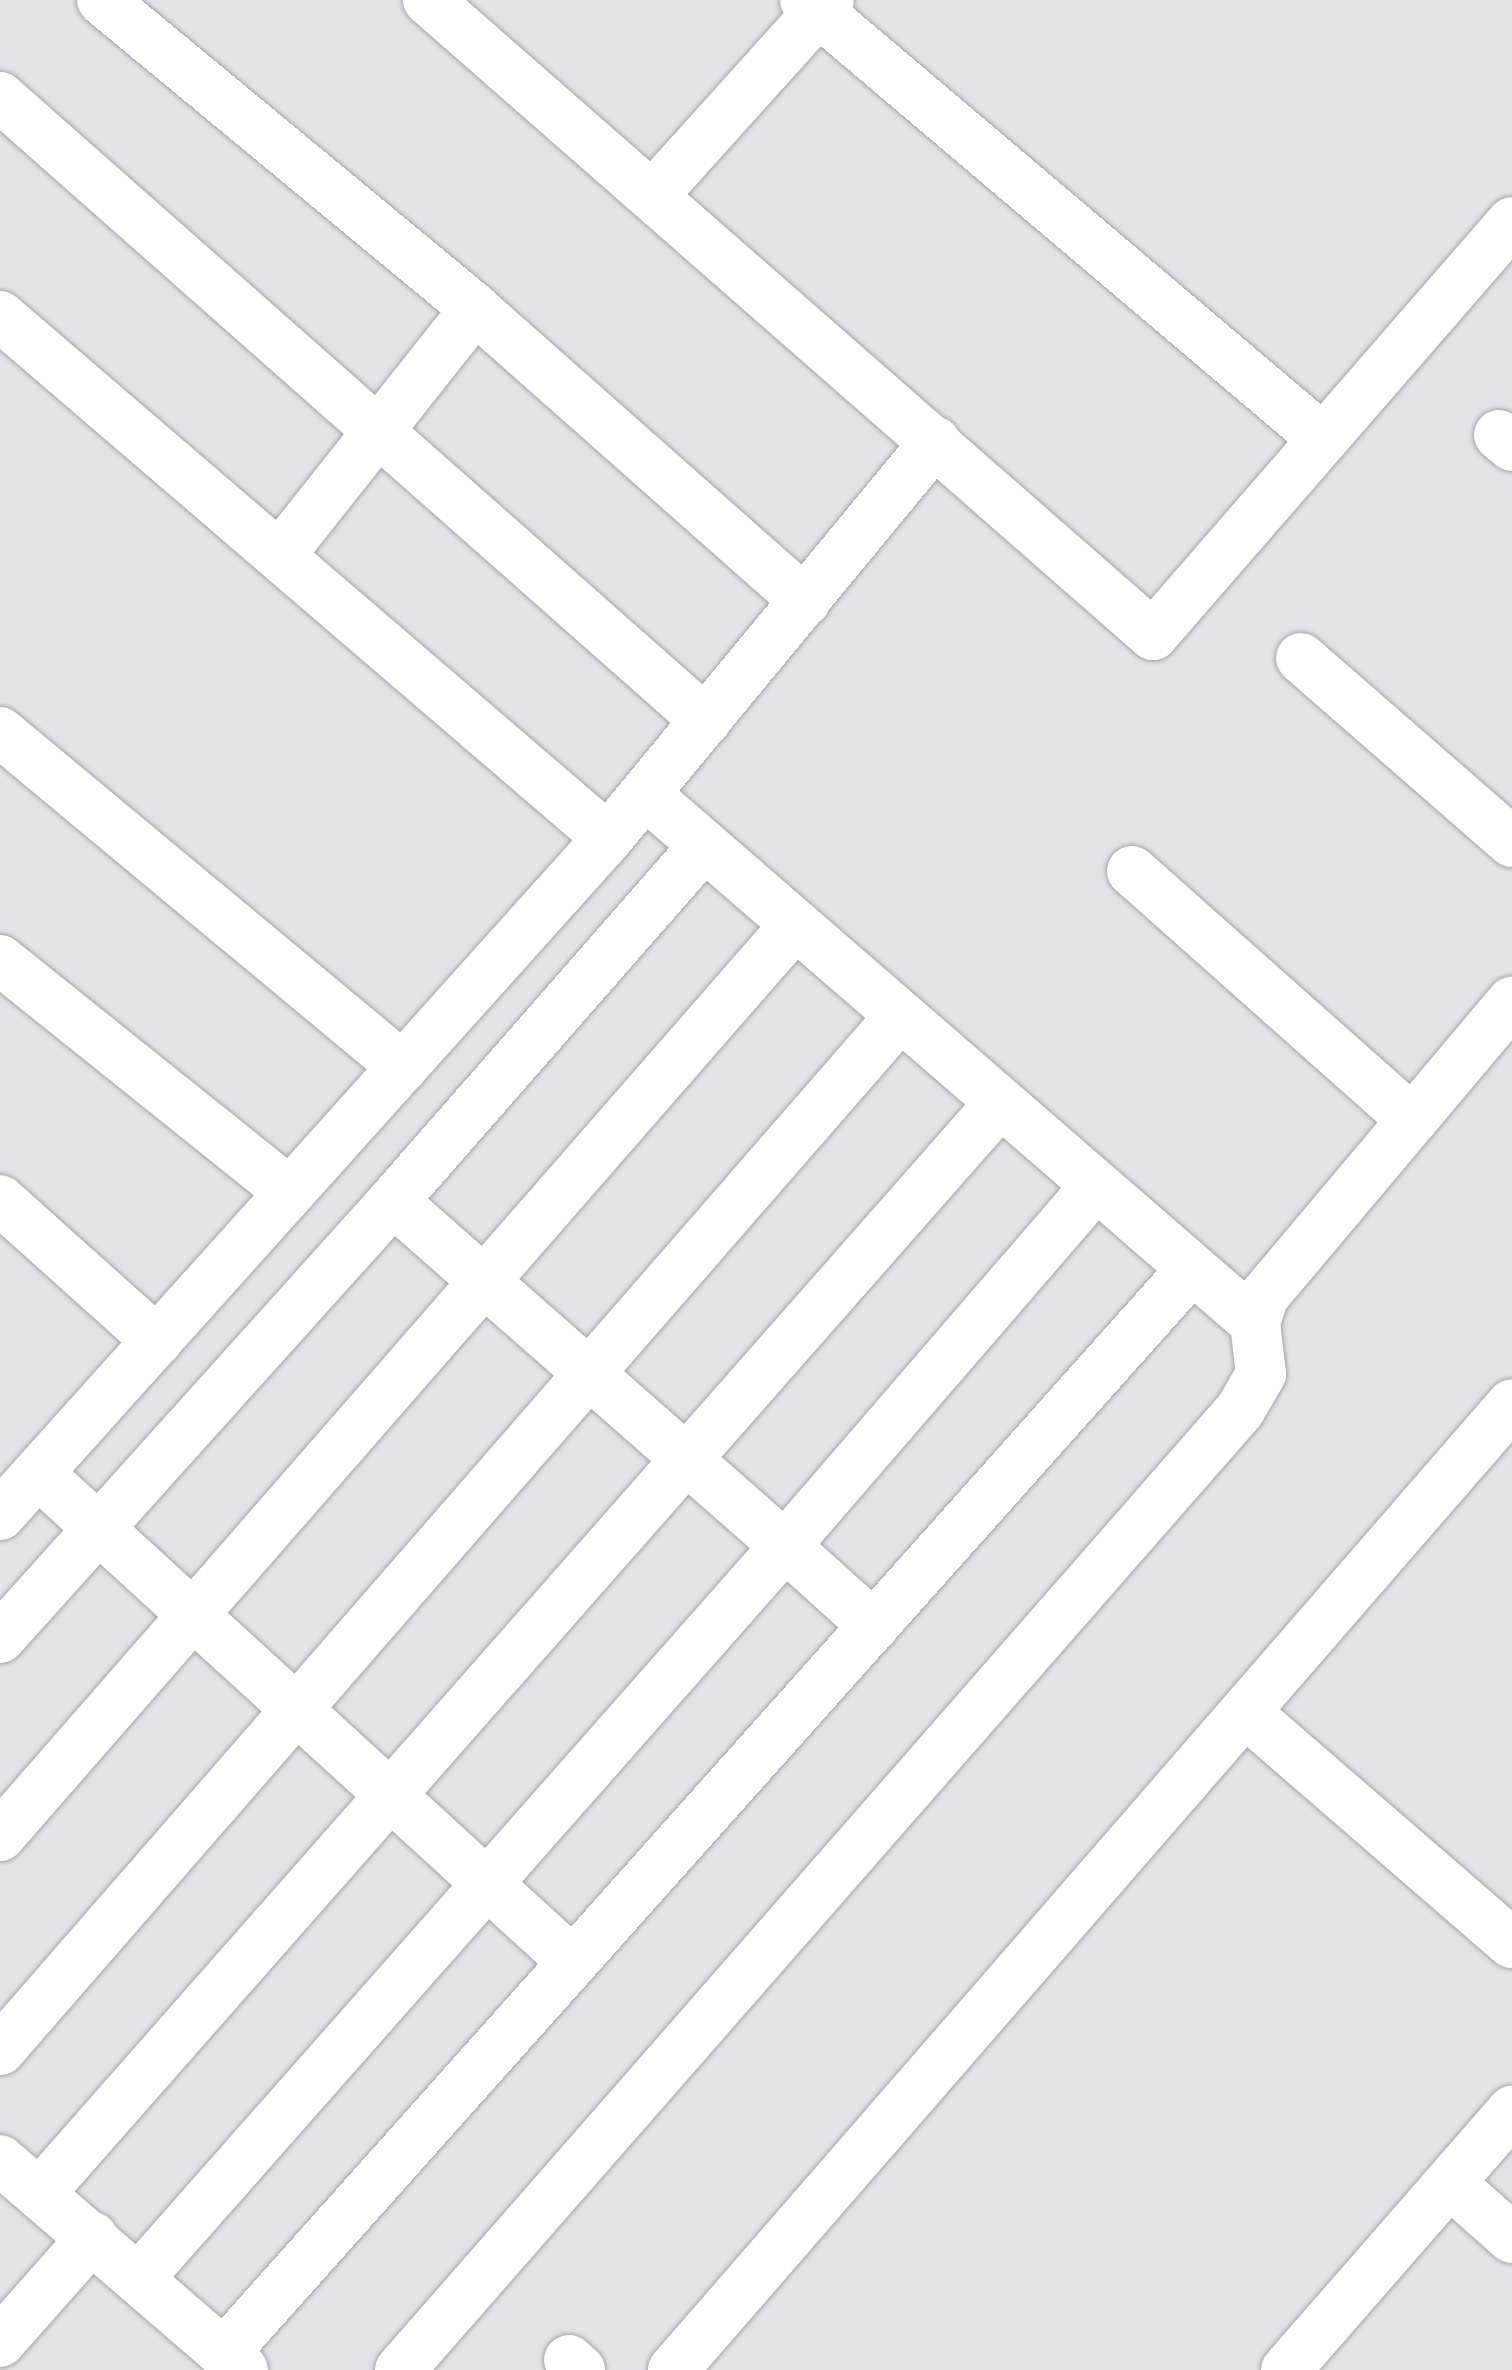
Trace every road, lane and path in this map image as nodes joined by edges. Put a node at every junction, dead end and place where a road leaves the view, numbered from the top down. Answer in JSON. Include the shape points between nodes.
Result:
{"nodes":[{"id":1,"x":102,"y":0,"type":"edge"},
{"id":2,"x":428,"y":0,"type":"edge"},
{"id":3,"x":818,"y":4,"type":"edge"},
{"id":4,"x":0,"y":97,"type":"edge"},
{"id":5,"x":656,"y":192,"type":"junction"},
{"id":6,"x":1512,"y":222,"type":"edge"},
{"id":7,"x":475,"y":309,"type":"junction"},
{"id":8,"x":0,"y":316,"type":"edge"},
{"id":9,"x":380,"y":426,"type":"junction"},
{"id":10,"x":1322,"y":438,"type":"junction"},
{"id":11,"x":935,"y":442,"type":"junction"},
{"id":12,"x":280,"y":556,"type":"junction"},
{"id":13,"x":805,"y":601,"type":"junction"},
{"id":14,"x":1301,"y":658,"type":"dead end"},
{"id":15,"x":706,"y":720,"type":"junction"},
{"id":16,"x":6,"y":750,"type":"edge"},
{"id":17,"x":645,"y":794,"type":"junction"},
{"id":18,"x":608,"y":838,"type":"junction"},
{"id":19,"x":1512,"y":842,"type":"edge"},
{"id":20,"x":704,"y":846,"type":"junction"},
{"id":21,"x":1132,"y":871,"type":"dead end"},
{"id":22,"x":795,"y":925,"type":"junction"},
{"id":23,"x":0,"y":960,"type":"edge"},
{"id":24,"x":1512,"y":1002,"type":"edge"},
{"id":25,"x":900,"y":1016,"type":"junction"},
{"id":26,"x":403,"y":1066,"type":"junction"},
{"id":27,"x":1000,"y":1103,"type":"junction"},
{"id":28,"x":1412,"y":1120,"type":"junction"},
{"id":29,"x":1096,"y":1186,"type":"junction"},
{"id":30,"x":290,"y":1192,"type":"junction"},
{"id":31,"x":0,"y":1200,"type":"edge"},
{"id":32,"x":393,"y":1200,"type":"junction"},
{"id":33,"x":1192,"y":1269,"type":"junction"},
{"id":34,"x":484,"y":1280,"type":"junction"},
{"id":35,"x":1255,"y":1323,"type":"junction"},
{"id":36,"x":157,"y":1340,"type":"junction"},
{"id":37,"x":586,"y":1368,"type":"junction"},
{"id":38,"x":1512,"y":1404,"type":"edge"},
{"id":39,"x":688,"y":1457,"type":"junction"},
{"id":40,"x":52,"y":1486,"type":"dead end"},
{"id":41,"x":0,"y":1515,"type":"edge"},
{"id":42,"x":97,"y":1526,"type":"junction"},
{"id":43,"x":785,"y":1546,"type":"junction"},
{"id":44,"x":195,"y":1616,"type":"junction"},
{"id":45,"x":874,"y":1626,"type":"junction"},
{"id":46,"x":0,"y":1638,"type":"edge"},
{"id":47,"x":294,"y":1707,"type":"junction"},
{"id":48,"x":1245,"y":1712,"type":"junction"},
{"id":49,"x":390,"y":1795,"type":"junction"},
{"id":50,"x":0,"y":1836,"type":"edge"},
{"id":51,"x":492,"y":1888,"type":"junction"},
{"id":52,"x":1512,"y":1943,"type":"edge"},
{"id":53,"x":573,"y":1962,"type":"junction"},
{"id":54,"x":0,"y":2050,"type":"edge"},
{"id":55,"x":1512,"y":2112,"type":"edge"},
{"id":56,"x":0,"y":2160,"type":"edge"},
{"id":57,"x":1450,"y":2183,"type":"junction"},
{"id":58,"x":40,"y":2193,"type":"junction"},
{"id":59,"x":93,"y":2237,"type":"junction"},
{"id":60,"x":1512,"y":2238,"type":"edge"},
{"id":61,"x":140,"y":2278,"type":"junction"},
{"id":62,"x":0,"y":2342,"type":"edge"},
{"id":63,"x":233,"y":2361,"type":"edge"},
{"id":64,"x":400,"y":2370,"type":"edge"},
{"id":65,"x":672,"y":2370,"type":"edge"},
{"id":66,"x":1286,"y":2370,"type":"edge"}],
"edges":[{"from":1,"to":7,"type":"street"},
{"from":2,"to":5,"type":"street"},
{"from":3,"to":5,"type":"street"},
{"from":3,"to":10,"type":"street"},
{"from":4,"to":9,"type":"street"},
{"from":5,"to":11,"type":"street"},
{"from":6,"to":10,"type":"street"},
{"from":7,"to":9,"type":"street"},
{"from":7,"to":13,"type":"street"},
{"from":8,"to":12,"type":"street"},
{"from":9,"to":12,"type":"street"},
{"from":9,"to":15,"type":"street"},
{"from":10,"to":11,"type":"street","via":[[1153,634]]},
{"from":11,"to":13,"type":"street"},
{"from":12,"to":18,"type":"street"},
{"from":13,"to":15,"type":"street"},
{"from":14,"to":19,"type":"street"},
{"from":15,"to":17,"type":"street"},
{"from":16,"to":26,"type":"street"},
{"from":17,"to":18,"type":"street"},
{"from":17,"to":20,"type":"street"},
{"from":18,"to":26,"type":"street"},
{"from":20,"to":22,"type":"street"},
{"from":20,"to":32,"type":"street"},
{"from":21,"to":28,"type":"street"},
{"from":22,"to":25,"type":"street"},
{"from":22,"to":34,"type":"street"},
{"from":23,"to":30,"type":"street"},
{"from":24,"to":28,"type":"street"},
{"from":25,"to":27,"type":"street"},
{"from":25,"to":37,"type":"street"},
{"from":26,"to":30,"type":"street"},
{"from":27,"to":29,"type":"street"},
{"from":27,"to":39,"type":"street"},
{"from":28,"to":35,"type":"street","via":[[1264,1296]]},
{"from":29,"to":33,"type":"street"},
{"from":29,"to":43,"type":"street"},
{"from":30,"to":36,"type":"street"},
{"from":31,"to":36,"type":"street"},
{"from":32,"to":34,"type":"street"},
{"from":32,"to":42,"type":"street"},
{"from":33,"to":35,"type":"street"},
{"from":33,"to":45,"type":"street"},
{"from":34,"to":37,"type":"street"},
{"from":34,"to":44,"type":"street"},
{"from":35,"to":64,"type":"street","via":[[1261,1374],[1240,1410]]},
{"from":36,"to":41,"type":"street"},
{"from":37,"to":39,"type":"street"},
{"from":37,"to":47,"type":"street"},
{"from":38,"to":48,"type":"street"},
{"from":39,"to":43,"type":"street"},
{"from":39,"to":49,"type":"street"},
{"from":40,"to":42,"type":"street"},
{"from":42,"to":44,"type":"street"},
{"from":42,"to":46,"type":"street"},
{"from":43,"to":45,"type":"street"},
{"from":43,"to":51,"type":"street"},
{"from":44,"to":47,"type":"street"},
{"from":44,"to":50,"type":"street"},
{"from":45,"to":53,"type":"street"},
{"from":47,"to":49,"type":"street"},
{"from":47,"to":54,"type":"street"},
{"from":48,"to":52,"type":"street"},
{"from":48,"to":65,"type":"street"},
{"from":49,"to":51,"type":"street"},
{"from":49,"to":58,"type":"street"},
{"from":51,"to":53,"type":"street"},
{"from":51,"to":61,"type":"street"},
{"from":53,"to":63,"type":"street"},
{"from":55,"to":57,"type":"street"},
{"from":56,"to":58,"type":"street"},
{"from":57,"to":60,"type":"street"},
{"from":57,"to":66,"type":"street"},
{"from":58,"to":59,"type":"street"},
{"from":59,"to":61,"type":"street"},
{"from":59,"to":62,"type":"street"},
{"from":61,"to":63,"type":"street"}]}
